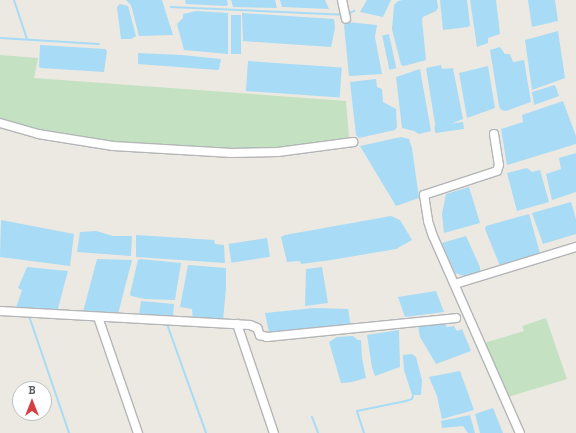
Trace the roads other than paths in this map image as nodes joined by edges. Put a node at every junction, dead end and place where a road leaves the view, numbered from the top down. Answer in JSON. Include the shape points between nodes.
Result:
{"nodes":[{"id":1,"x":342,"y":0,"type":"edge"},
{"id":2,"x":346,"y":20,"type":"dead end"},
{"id":3,"x":0,"y":123,"type":"edge"},
{"id":4,"x":494,"y":134,"type":"dead end"},
{"id":5,"x":353,"y":142,"type":"dead end"},
{"id":6,"x":576,"y":247,"type":"edge"},
{"id":7,"x":455,"y":284,"type":"junction"},
{"id":8,"x":0,"y":312,"type":"edge"},
{"id":9,"x":98,"y":317,"type":"junction"},
{"id":10,"x":456,"y":318,"type":"dead end"},
{"id":11,"x":237,"y":324,"type":"junction"},
{"id":12,"x":138,"y":433,"type":"edge"},
{"id":13,"x":274,"y":433,"type":"edge"},
{"id":14,"x":520,"y":433,"type":"edge"}],
"edges":[{"from":1,"to":2,"type":"street"},
{"from":3,"to":5,"type":"street","via":[[38,134],[113,146],[224,152],[278,152]]},
{"from":4,"to":7,"type":"street","via":[[499,165],[497,171],[424,195],[430,227]]},
{"from":6,"to":7,"type":"street"},
{"from":7,"to":14,"type":"street"},
{"from":8,"to":9,"type":"street"},
{"from":9,"to":11,"type":"street"},
{"from":9,"to":12,"type":"street"},
{"from":10,"to":11,"type":"street","via":[[267,337],[260,335],[253,326]]},
{"from":11,"to":13,"type":"street"}]}
